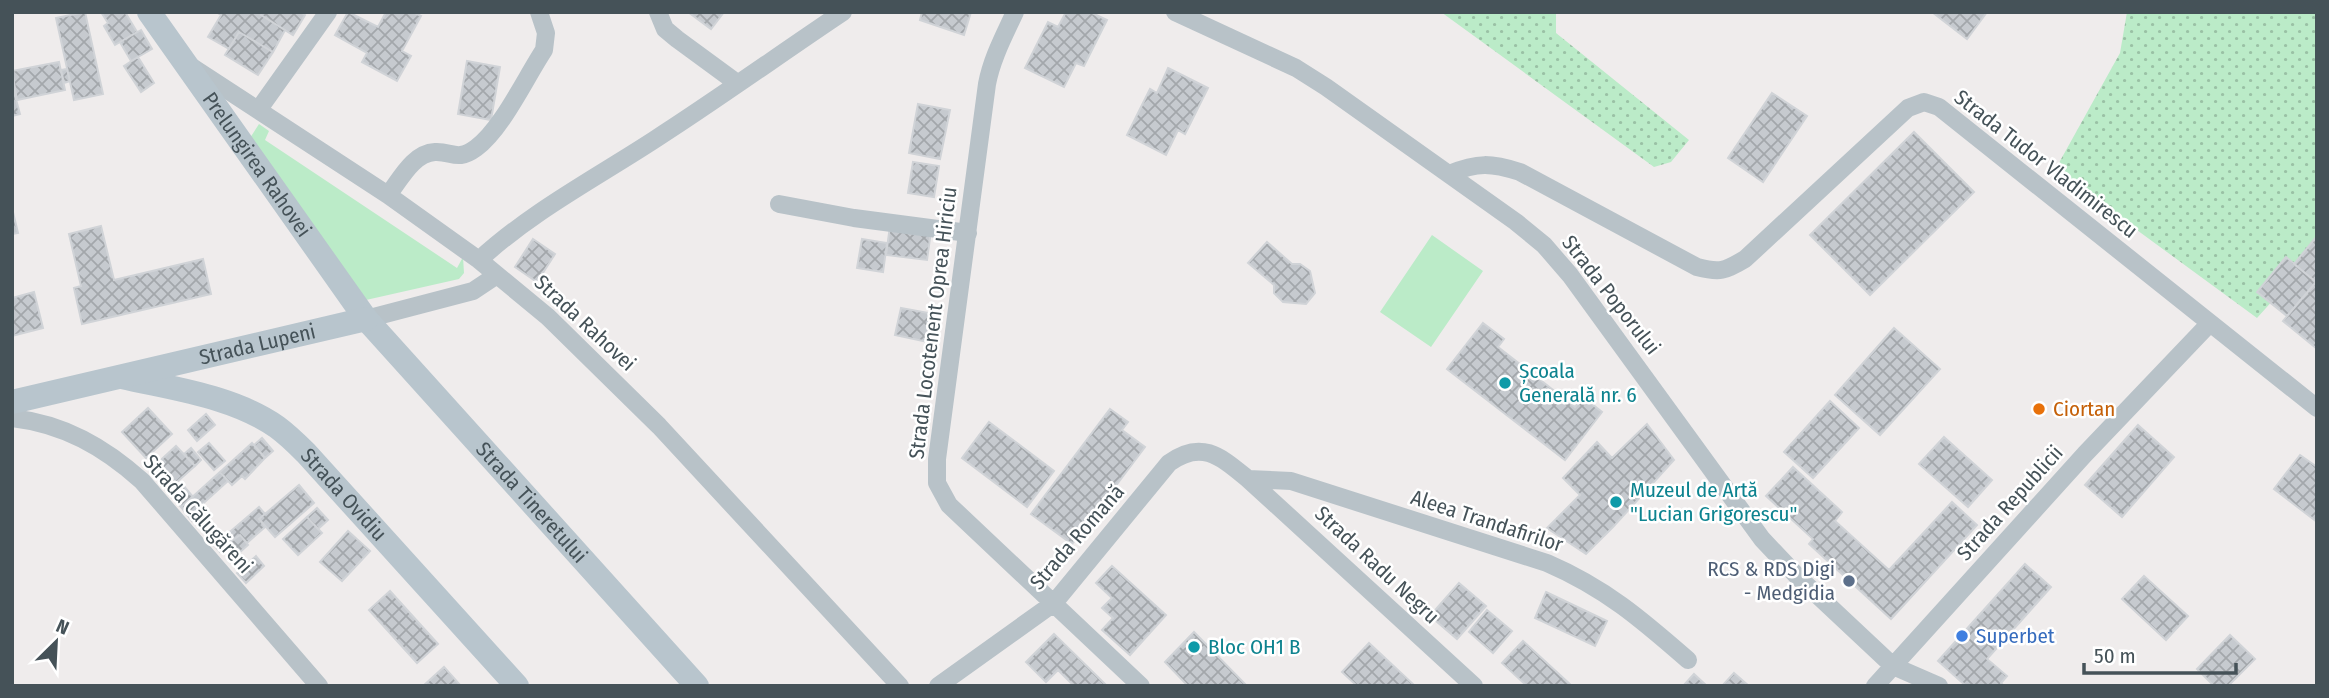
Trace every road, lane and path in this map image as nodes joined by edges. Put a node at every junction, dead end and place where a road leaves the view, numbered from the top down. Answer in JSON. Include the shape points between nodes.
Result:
{"nodes":[{"id":1,"x":149,"y":12,"type":"edge"},
{"id":2,"x":328,"y":12,"type":"edge"},
{"id":3,"x":539,"y":12,"type":"edge"},
{"id":4,"x":658,"y":12,"type":"edge"},
{"id":5,"x":843,"y":12,"type":"edge"},
{"id":6,"x":1016,"y":12,"type":"edge"},
{"id":7,"x":1175,"y":12,"type":"edge"},
{"id":8,"x":183,"y":61,"type":"junction"},
{"id":9,"x":737,"y":83,"type":"junction"},
{"id":10,"x":259,"y":109,"type":"junction"},
{"id":11,"x":1449,"y":174,"type":"junction"},
{"id":12,"x":388,"y":195,"type":"junction"},
{"id":13,"x":779,"y":204,"type":"dead end"},
{"id":14,"x":968,"y":233,"type":"junction"},
{"id":15,"x":479,"y":260,"type":"junction"},
{"id":16,"x":497,"y":275,"type":"junction"},
{"id":17,"x":366,"y":319,"type":"junction"},
{"id":18,"x":2210,"y":323,"type":"junction"},
{"id":19,"x":122,"y":377,"type":"junction"},
{"id":20,"x":12,"y":402,"type":"edge"},
{"id":21,"x":2317,"y":408,"type":"edge"},
{"id":22,"x":12,"y":418,"type":"edge"},
{"id":23,"x":1248,"y":479,"type":"junction"},
{"id":24,"x":1054,"y":603,"type":"junction"},
{"id":25,"x":1688,"y":660,"type":"dead end"},
{"id":26,"x":1893,"y":666,"type":"junction"},
{"id":27,"x":318,"y":686,"type":"edge"},
{"id":28,"x":517,"y":686,"type":"edge"},
{"id":29,"x":697,"y":686,"type":"edge"},
{"id":30,"x":900,"y":686,"type":"edge"},
{"id":31,"x":938,"y":686,"type":"edge"},
{"id":32,"x":1141,"y":686,"type":"edge"},
{"id":33,"x":1474,"y":686,"type":"edge"},
{"id":34,"x":1875,"y":686,"type":"edge"},
{"id":35,"x":1939,"y":686,"type":"edge"}],
"edges":[{"from":1,"to":8,"type":"main road","name":"Prelungirea Rahovei"},
{"from":2,"to":10,"type":"street","name":"Prelungirea Rahovei"},
{"from":3,"to":12,"type":"street","via":[[544,21],[544,50],[492,133],[466,155],[436,152],[422,156]]},
{"from":4,"to":9,"type":"street","via":[[665,29]]},
{"from":5,"to":9,"type":"street"},
{"from":6,"to":14,"type":"street","name":"Strada Locotenent Oprea Hiriciu","via":[[990,67]]},
{"from":7,"to":11,"type":"street","name":"Strada Poporului","via":[[1296,68]]},
{"from":8,"to":10,"type":"street","name":"Strada Rahovei"},
{"from":8,"to":17,"type":"main road","name":"Prelungirea Rahovei"},
{"from":9,"to":15,"type":"street","via":[[528,220]]},
{"from":10,"to":12,"type":"street","name":"Strada Rahovei"},
{"from":11,"to":18,"type":"street","name":"Strada Tudor Vladimirescu","via":[[1473,164],[1520,172],[1698,267],[1716,272],[1745,259],[1908,108],[1924,102],[1939,107]]},
{"from":11,"to":26,"type":"street","name":"Strada Poporului","via":[[1544,245],[1762,539]]},
{"from":12,"to":15,"type":"street","name":"Strada Rahovei"},
{"from":13,"to":14,"type":"street"},
{"from":14,"to":24,"type":"street","name":"Strada Locotenent Oprea Hiriciu","via":[[937,483],[949,505]]},
{"from":15,"to":16,"type":"street","name":"Strada Rahovei"},
{"from":16,"to":17,"type":"street","name":"Strada Lupeni","via":[[473,291]]},
{"from":16,"to":30,"type":"street","name":"Strada Rahovei","via":[[618,384]]},
{"from":17,"to":19,"type":"main road","name":"Strada Lupeni"},
{"from":17,"to":29,"type":"main road","name":"Strada Tineretului"},
{"from":18,"to":21,"type":"street","name":"Strada Tudor Vladimirescu"},
{"from":18,"to":26,"type":"street","name":"Strada Republicii"},
{"from":19,"to":20,"type":"main road","name":"Strada Lupeni"},
{"from":19,"to":28,"type":"main road","name":"Strada Ovidiu","via":[[224,402],[278,428],[334,483]]},
{"from":22,"to":27,"type":"street","name":"Strada Călugăreni","via":[[46,424],[89,440],[142,481]]},
{"from":23,"to":24,"type":"street","name":"Strada Romană","via":[[1214,454],[1198,450],[1182,454],[1169,463]]},
{"from":23,"to":25,"type":"street","name":"Aleea Trandafirilor","via":[[1291,481],[1579,577]]},
{"from":23,"to":33,"type":"street","name":"Strada Radu Negru"},
{"from":24,"to":31,"type":"street","name":"Strada Romană"},
{"from":24,"to":32,"type":"street","name":"Strada Locotenent Oprea Hiriciu"},
{"from":26,"to":34,"type":"street","name":"Strada Republicii"},
{"from":26,"to":35,"type":"street","name":"Strada Poporului"}]}
